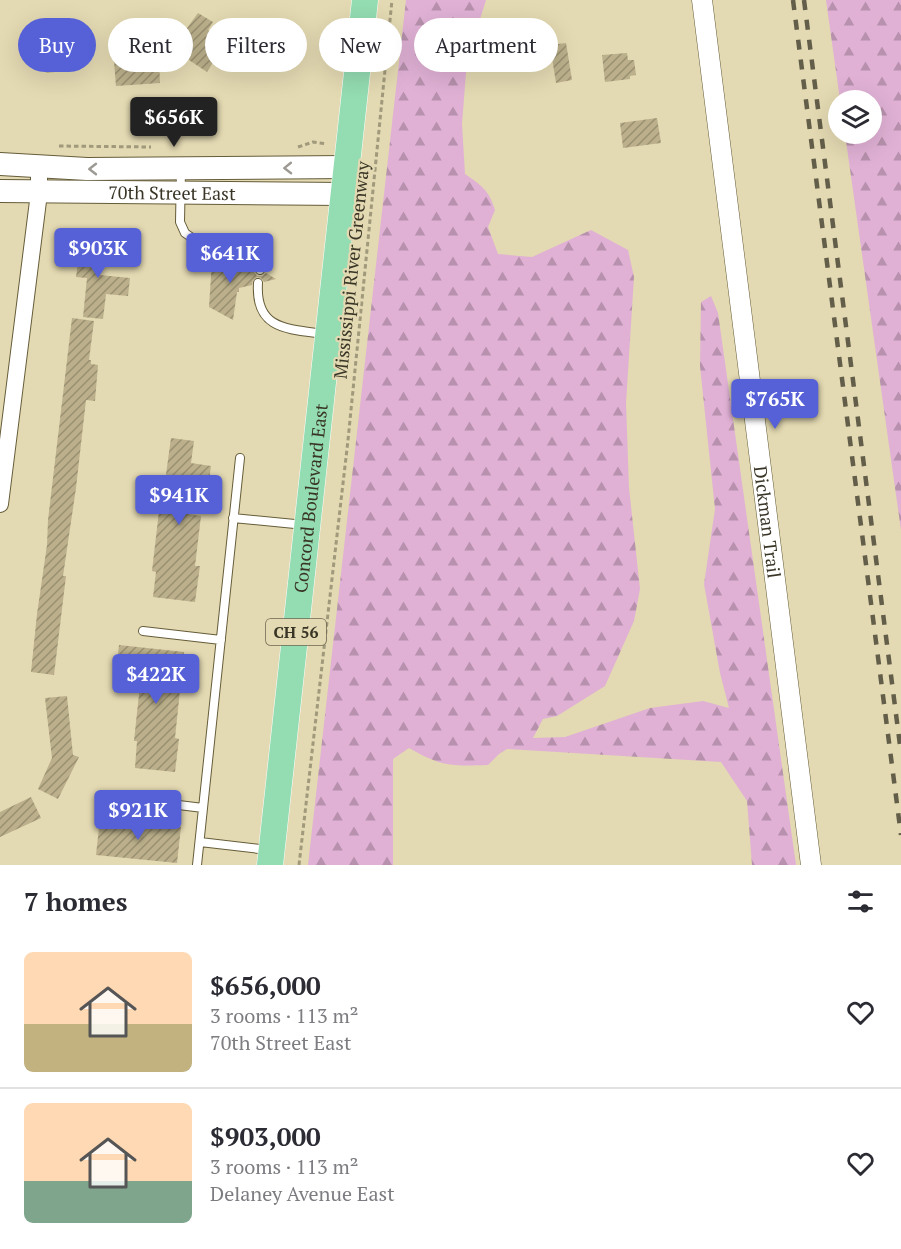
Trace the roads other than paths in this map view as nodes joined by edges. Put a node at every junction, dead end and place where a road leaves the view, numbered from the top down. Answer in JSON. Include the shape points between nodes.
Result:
{"nodes":[{"id":1,"x":365,"y":0,"type":"edge"},
{"id":2,"x":702,"y":0,"type":"edge"},
{"id":3,"x":348,"y":157,"type":"junction"},
{"id":4,"x":0,"y":164,"type":"edge"},
{"id":5,"x":39,"y":167,"type":"junction"},
{"id":6,"x":181,"y":169,"type":"junction"},
{"id":7,"x":0,"y":191,"type":"edge"},
{"id":8,"x":39,"y":193,"type":"junction"},
{"id":9,"x":181,"y":194,"type":"junction"},
{"id":10,"x":344,"y":194,"type":"junction"},
{"id":11,"x":260,"y":270,"type":"dead end"},
{"id":12,"x":258,"y":283,"type":"dead end"},
{"id":13,"x":328,"y":334,"type":"junction"},
{"id":14,"x":240,"y":458,"type":"dead end"},
{"id":15,"x":0,"y":504,"type":"edge"},
{"id":16,"x":233,"y":518,"type":"junction"},
{"id":17,"x":308,"y":525,"type":"junction"},
{"id":18,"x":143,"y":631,"type":"dead end"},
{"id":19,"x":220,"y":640,"type":"junction"},
{"id":20,"x":114,"y":797,"type":"dead end"},
{"id":21,"x":203,"y":808,"type":"junction"},
{"id":22,"x":200,"y":842,"type":"junction"},
{"id":23,"x":271,"y":858,"type":"edge"},
{"id":24,"x":197,"y":865,"type":"edge"},
{"id":25,"x":811,"y":865,"type":"edge"}],
"edges":[{"from":1,"to":3,"type":"main road","number":"CH 56"},
{"from":2,"to":25,"type":"street","name":"Dickman Trail"},
{"from":3,"to":6,"type":"main road","name":"70th Street East","one_way":true},
{"from":3,"to":10,"type":"main road","name":"Concord Boulevard East","number":"CH 56"},
{"from":4,"to":5,"type":"main road","name":"70th Street East"},
{"from":6,"to":5,"type":"main road","name":"70th Street East","one_way":true},
{"from":5,"to":8,"type":"street"},
{"from":6,"to":9,"type":"lane"},
{"from":7,"to":8,"type":"main road","name":"70th Street East"},
{"from":8,"to":9,"type":"main road","name":"70th Street East"},
{"from":8,"to":15,"type":"street"},
{"from":9,"to":10,"type":"main road","name":"70th Street East"},
{"from":9,"to":11,"type":"lane","via":[[180,222],[184,233],[195,240],[256,243],[261,251]]},
{"from":10,"to":13,"type":"main road","name":"Concord Boulevard East","number":"CH 56"},
{"from":12,"to":13,"type":"lane","via":[[261,313],[270,322],[297,331]]},
{"from":13,"to":17,"type":"main road","name":"Concord Boulevard East","number":"CH 56"},
{"from":14,"to":16,"type":"lane"},
{"from":16,"to":17,"type":"lane"},
{"from":16,"to":19,"type":"lane"},
{"from":17,"to":23,"type":"main road","name":"Concord Boulevard East","number":"CH 56"},
{"from":18,"to":19,"type":"lane"},
{"from":19,"to":21,"type":"lane"},
{"from":20,"to":21,"type":"lane"},
{"from":21,"to":22,"type":"lane"},
{"from":22,"to":23,"type":"lane"},
{"from":22,"to":24,"type":"lane"}]}
